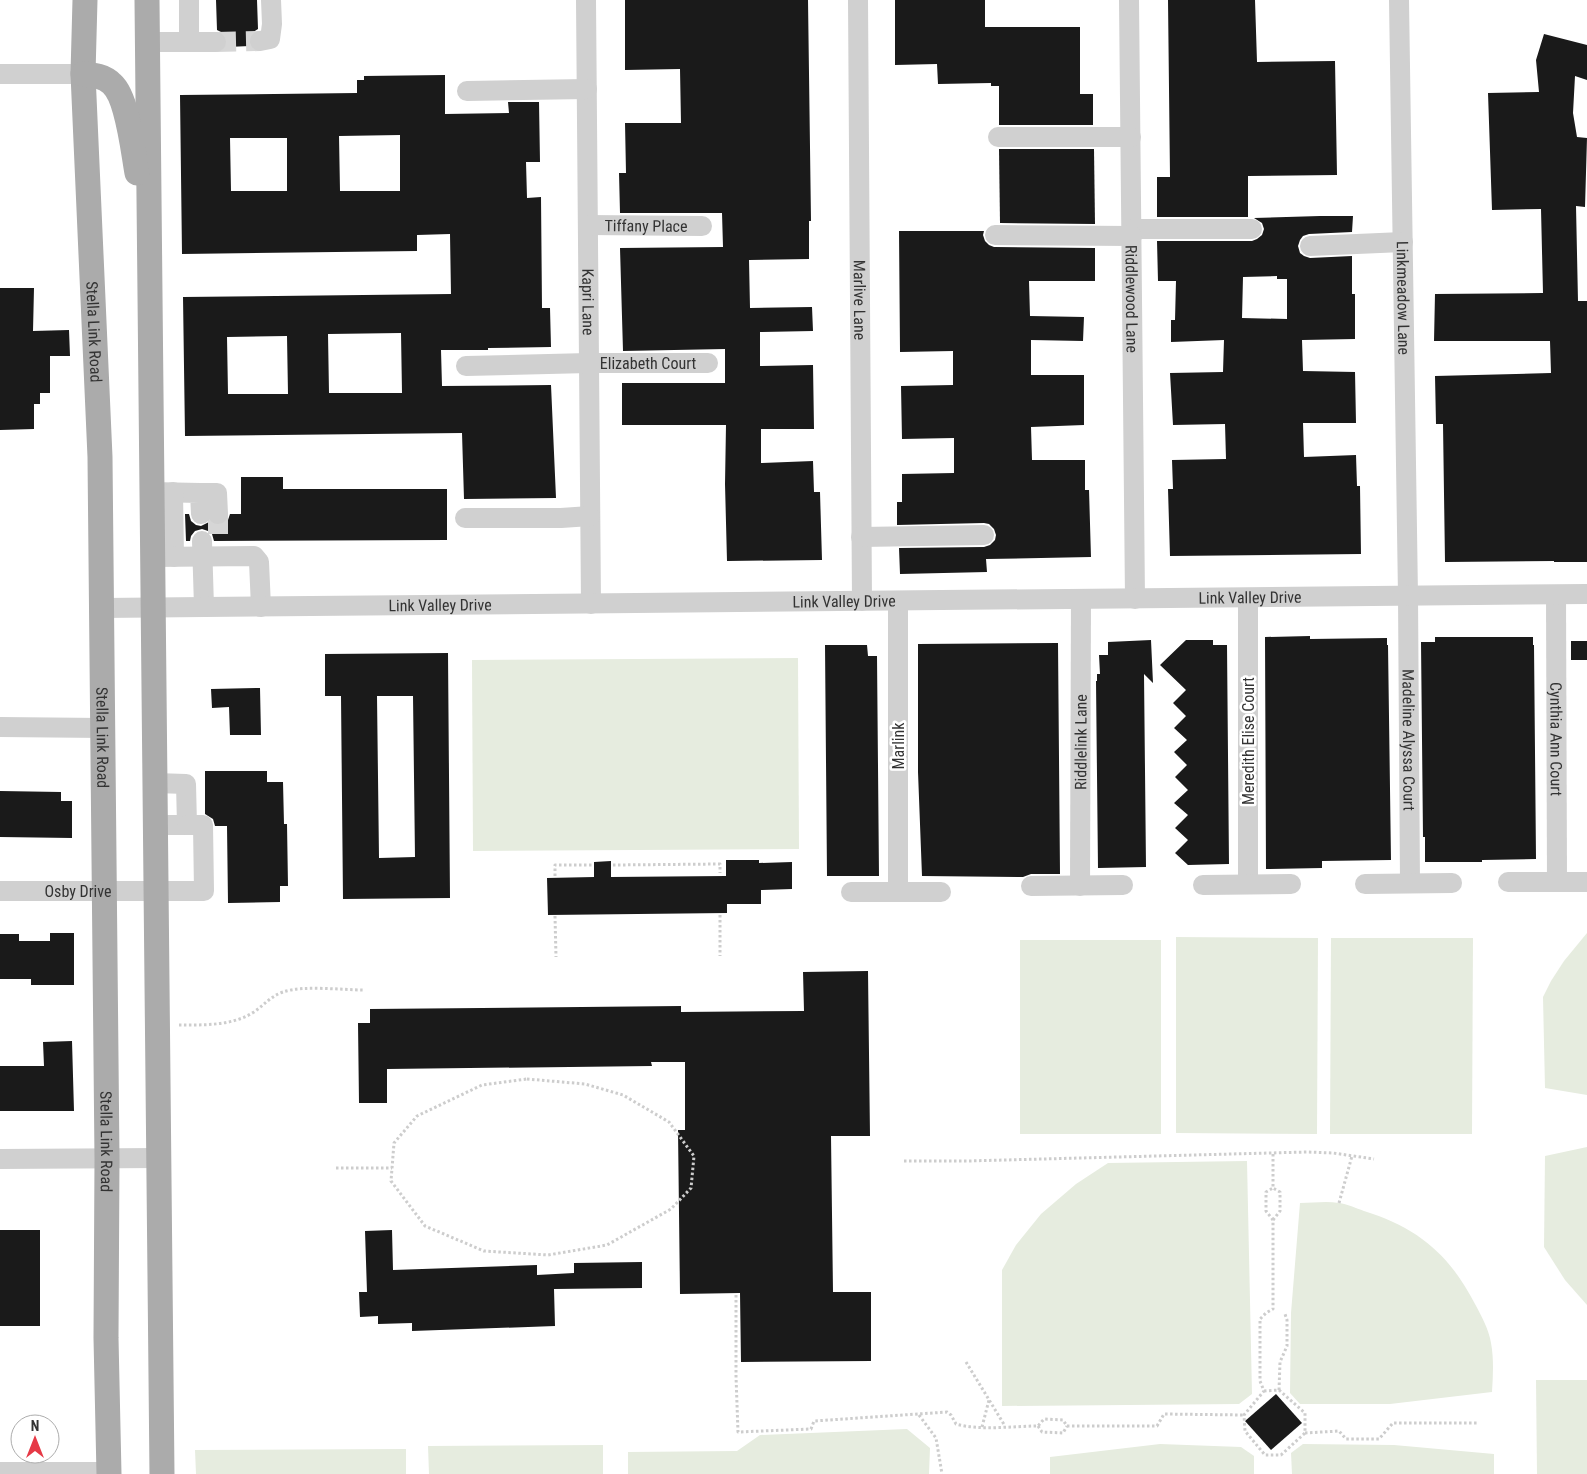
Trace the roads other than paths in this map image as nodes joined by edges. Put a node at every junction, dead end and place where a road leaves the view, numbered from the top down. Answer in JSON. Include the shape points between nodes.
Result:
{"nodes":[{"id":1,"x":85,"y":0,"type":"edge"},
{"id":2,"x":147,"y":0,"type":"edge"},
{"id":3,"x":188,"y":0,"type":"edge"},
{"id":4,"x":271,"y":0,"type":"edge"},
{"id":5,"x":586,"y":0,"type":"edge"},
{"id":6,"x":858,"y":0,"type":"edge"},
{"id":7,"x":1129,"y":0,"type":"edge"},
{"id":8,"x":1399,"y":0,"type":"edge"},
{"id":9,"x":260,"y":41,"type":"dead end"},
{"id":10,"x":148,"y":42,"type":"junction"},
{"id":11,"x":189,"y":42,"type":"junction"},
{"id":12,"x":216,"y":42,"type":"tunnel mouth"},
{"id":13,"x":0,"y":74,"type":"edge"},
{"id":14,"x":84,"y":74,"type":"junction"},
{"id":15,"x":587,"y":89,"type":"junction"},
{"id":16,"x":467,"y":91,"type":"dead end"},
{"id":17,"x":998,"y":137,"type":"dead end"},
{"id":18,"x":1131,"y":137,"type":"junction"},
{"id":19,"x":588,"y":225,"type":"junction"},
{"id":20,"x":702,"y":226,"type":"dead end"},
{"id":21,"x":1252,"y":229,"type":"dead end"},
{"id":22,"x":1132,"y":232,"type":"junction"},
{"id":23,"x":995,"y":235,"type":"dead end"},
{"id":24,"x":1403,"y":242,"type":"junction"},
{"id":25,"x":1310,"y":246,"type":"dead end"},
{"id":26,"x":150,"y":250,"type":"junction"},
{"id":27,"x":589,"y":363,"type":"junction"},
{"id":28,"x":708,"y":363,"type":"dead end"},
{"id":29,"x":466,"y":366,"type":"dead end"},
{"id":30,"x":162,"y":492,"type":"junction"},
{"id":31,"x":209,"y":514,"type":"tunnel mouth"},
{"id":32,"x":590,"y":516,"type":"junction"},
{"id":33,"x":465,"y":518,"type":"dead end"},
{"id":34,"x":984,"y":535,"type":"dead end"},
{"id":35,"x":861,"y":537,"type":"junction"},
{"id":36,"x":210,"y":549,"type":"junction"},
{"id":37,"x":163,"y":558,"type":"junction"},
{"id":38,"x":1587,"y":594,"type":"edge"},
{"id":39,"x":1556,"y":595,"type":"junction"},
{"id":40,"x":1408,"y":596,"type":"junction"},
{"id":41,"x":1135,"y":598,"type":"junction"},
{"id":42,"x":1248,"y":598,"type":"junction"},
{"id":43,"x":1081,"y":599,"type":"junction"},
{"id":44,"x":862,"y":601,"type":"junction"},
{"id":45,"x":898,"y":601,"type":"junction"},
{"id":46,"x":591,"y":604,"type":"junction"},
{"id":47,"x":204,"y":607,"type":"junction"},
{"id":48,"x":261,"y":607,"type":"junction"},
{"id":49,"x":102,"y":608,"type":"junction"},
{"id":50,"x":153,"y":608,"type":"junction"},
{"id":51,"x":0,"y":728,"type":"edge"},
{"id":52,"x":103,"y":728,"type":"junction"},
{"id":53,"x":155,"y":783,"type":"junction"},
{"id":54,"x":156,"y":825,"type":"junction"},
{"id":55,"x":187,"y":825,"type":"junction"},
{"id":56,"x":1508,"y":882,"type":"dead end"},
{"id":57,"x":1557,"y":882,"type":"junction"},
{"id":58,"x":1587,"y":882,"type":"edge"},
{"id":59,"x":1410,"y":883,"type":"junction"},
{"id":60,"x":1452,"y":883,"type":"dead end"},
{"id":61,"x":1248,"y":884,"type":"junction"},
{"id":62,"x":1291,"y":884,"type":"dead end"},
{"id":63,"x":1365,"y":884,"type":"dead end"},
{"id":64,"x":1123,"y":885,"type":"dead end"},
{"id":65,"x":1203,"y":885,"type":"dead end"},
{"id":66,"x":1031,"y":886,"type":"dead end"},
{"id":67,"x":1080,"y":886,"type":"junction"},
{"id":68,"x":156,"y":890,"type":"junction"},
{"id":69,"x":105,"y":891,"type":"junction"},
{"id":70,"x":0,"y":892,"type":"edge"},
{"id":71,"x":851,"y":892,"type":"dead end"},
{"id":72,"x":898,"y":892,"type":"junction"},
{"id":73,"x":942,"y":892,"type":"dead end"},
{"id":74,"x":107,"y":1158,"type":"junction"},
{"id":75,"x":159,"y":1158,"type":"junction"},
{"id":76,"x":0,"y":1160,"type":"edge"},
{"id":77,"x":0,"y":1472,"type":"edge"},
{"id":78,"x":109,"y":1473,"type":"edge"},
{"id":79,"x":162,"y":1474,"type":"edge"}],
"edges":[{"from":1,"to":14,"type":"main road","name":"Stella Link Road"},
{"from":2,"to":10,"type":"main road"},
{"from":3,"to":11,"type":"street"},
{"from":4,"to":9,"type":"street","via":[[270,39]]},
{"from":5,"to":15,"type":"street","name":"Kapri Lane"},
{"from":6,"to":35,"type":"street","name":"Marlive Lane"},
{"from":7,"to":18,"type":"street","name":"Riddlewood Lane"},
{"from":8,"to":24,"type":"street","name":"Linkmeadow Lane"},
{"from":10,"to":11,"type":"street"},
{"from":10,"to":26,"type":"main road"},
{"from":11,"to":12,"type":"street"},
{"from":13,"to":14,"type":"street"},
{"from":14,"to":26,"type":"main road","via":[[100,76],[113,84],[121,99],[129,124]]},
{"from":14,"to":49,"type":"main road","name":"Stella Link Road","via":[[100,457]]},
{"from":15,"to":16,"type":"street"},
{"from":15,"to":19,"type":"street","name":"Kapri Lane"},
{"from":17,"to":18,"type":"street"},
{"from":18,"to":22,"type":"street","name":"Riddlewood Lane"},
{"from":19,"to":20,"type":"street","name":"Tiffany Place"},
{"from":19,"to":27,"type":"street","name":"Kapri Lane"},
{"from":21,"to":22,"type":"street"},
{"from":22,"to":23,"type":"street"},
{"from":22,"to":41,"type":"street","name":"Riddlewood Lane"},
{"from":24,"to":25,"type":"street"},
{"from":24,"to":40,"type":"street","name":"Linkmeadow Lane"},
{"from":26,"to":30,"type":"main road"},
{"from":27,"to":28,"type":"street","name":"Elizabeth Court"},
{"from":27,"to":29,"type":"street","name":"Elizabeth Court"},
{"from":27,"to":32,"type":"street","name":"Kapri Lane"},
{"from":30,"to":31,"type":"street","via":[[200,493]]},
{"from":30,"to":37,"type":"main road"},
{"from":32,"to":33,"type":"street"},
{"from":32,"to":46,"type":"street","name":"Kapri Lane"},
{"from":34,"to":35,"type":"street"},
{"from":35,"to":44,"type":"street","name":"Marlive Lane"},
{"from":36,"to":37,"type":"street"},
{"from":36,"to":47,"type":"street"},
{"from":36,"to":48,"type":"street","via":[[254,556],[259,562]]},
{"from":37,"to":50,"type":"main road"},
{"from":38,"to":39,"type":"street","name":"Link Valley Drive"},
{"from":39,"to":40,"type":"street","name":"Link Valley Drive"},
{"from":39,"to":57,"type":"street","name":"Cynthia Ann Court"},
{"from":40,"to":42,"type":"street","name":"Link Valley Drive"},
{"from":40,"to":59,"type":"street","name":"Madeline Alyssa Court"},
{"from":41,"to":42,"type":"street","name":"Link Valley Drive"},
{"from":41,"to":43,"type":"street","name":"Link Valley Drive"},
{"from":42,"to":61,"type":"street","name":"Meredith Elise Court"},
{"from":43,"to":45,"type":"street","name":"Link Valley Drive"},
{"from":43,"to":67,"type":"street","name":"Riddlelink Lane"},
{"from":44,"to":45,"type":"street","name":"Link Valley Drive"},
{"from":44,"to":46,"type":"street","name":"Link Valley Drive"},
{"from":45,"to":72,"type":"street","name":"Marlink"},
{"from":46,"to":48,"type":"street","name":"Link Valley Drive"},
{"from":47,"to":48,"type":"street","name":"Link Valley Drive"},
{"from":47,"to":50,"type":"street","name":"Link Valley Drive"},
{"from":49,"to":50,"type":"street","name":"Link Valley Drive"},
{"from":49,"to":52,"type":"main road","name":"Stella Link Road"},
{"from":50,"to":53,"type":"main road"},
{"from":51,"to":52,"type":"street"},
{"from":52,"to":69,"type":"main road","name":"Stella Link Road"},
{"from":53,"to":54,"type":"main road"},
{"from":53,"to":55,"type":"street","via":[[186,784]]},
{"from":54,"to":55,"type":"street"},
{"from":54,"to":68,"type":"main road"},
{"from":55,"to":68,"type":"street","name":"Osby Drive","via":[[203,825],[204,890]]},
{"from":56,"to":57,"type":"street"},
{"from":57,"to":58,"type":"street"},
{"from":59,"to":60,"type":"street"},
{"from":59,"to":63,"type":"street"},
{"from":61,"to":62,"type":"street"},
{"from":61,"to":65,"type":"street"},
{"from":64,"to":67,"type":"street"},
{"from":66,"to":67,"type":"street"},
{"from":68,"to":69,"type":"street","name":"Osby Drive"},
{"from":68,"to":75,"type":"main road"},
{"from":69,"to":70,"type":"street","name":"Osby Drive"},
{"from":69,"to":74,"type":"main road","name":"Stella Link Road"},
{"from":71,"to":72,"type":"street"},
{"from":72,"to":73,"type":"street"},
{"from":74,"to":75,"type":"street"},
{"from":74,"to":76,"type":"street"},
{"from":74,"to":78,"type":"main road","name":"Stella Link Road"},
{"from":75,"to":79,"type":"main road"},
{"from":77,"to":78,"type":"street"}]}
